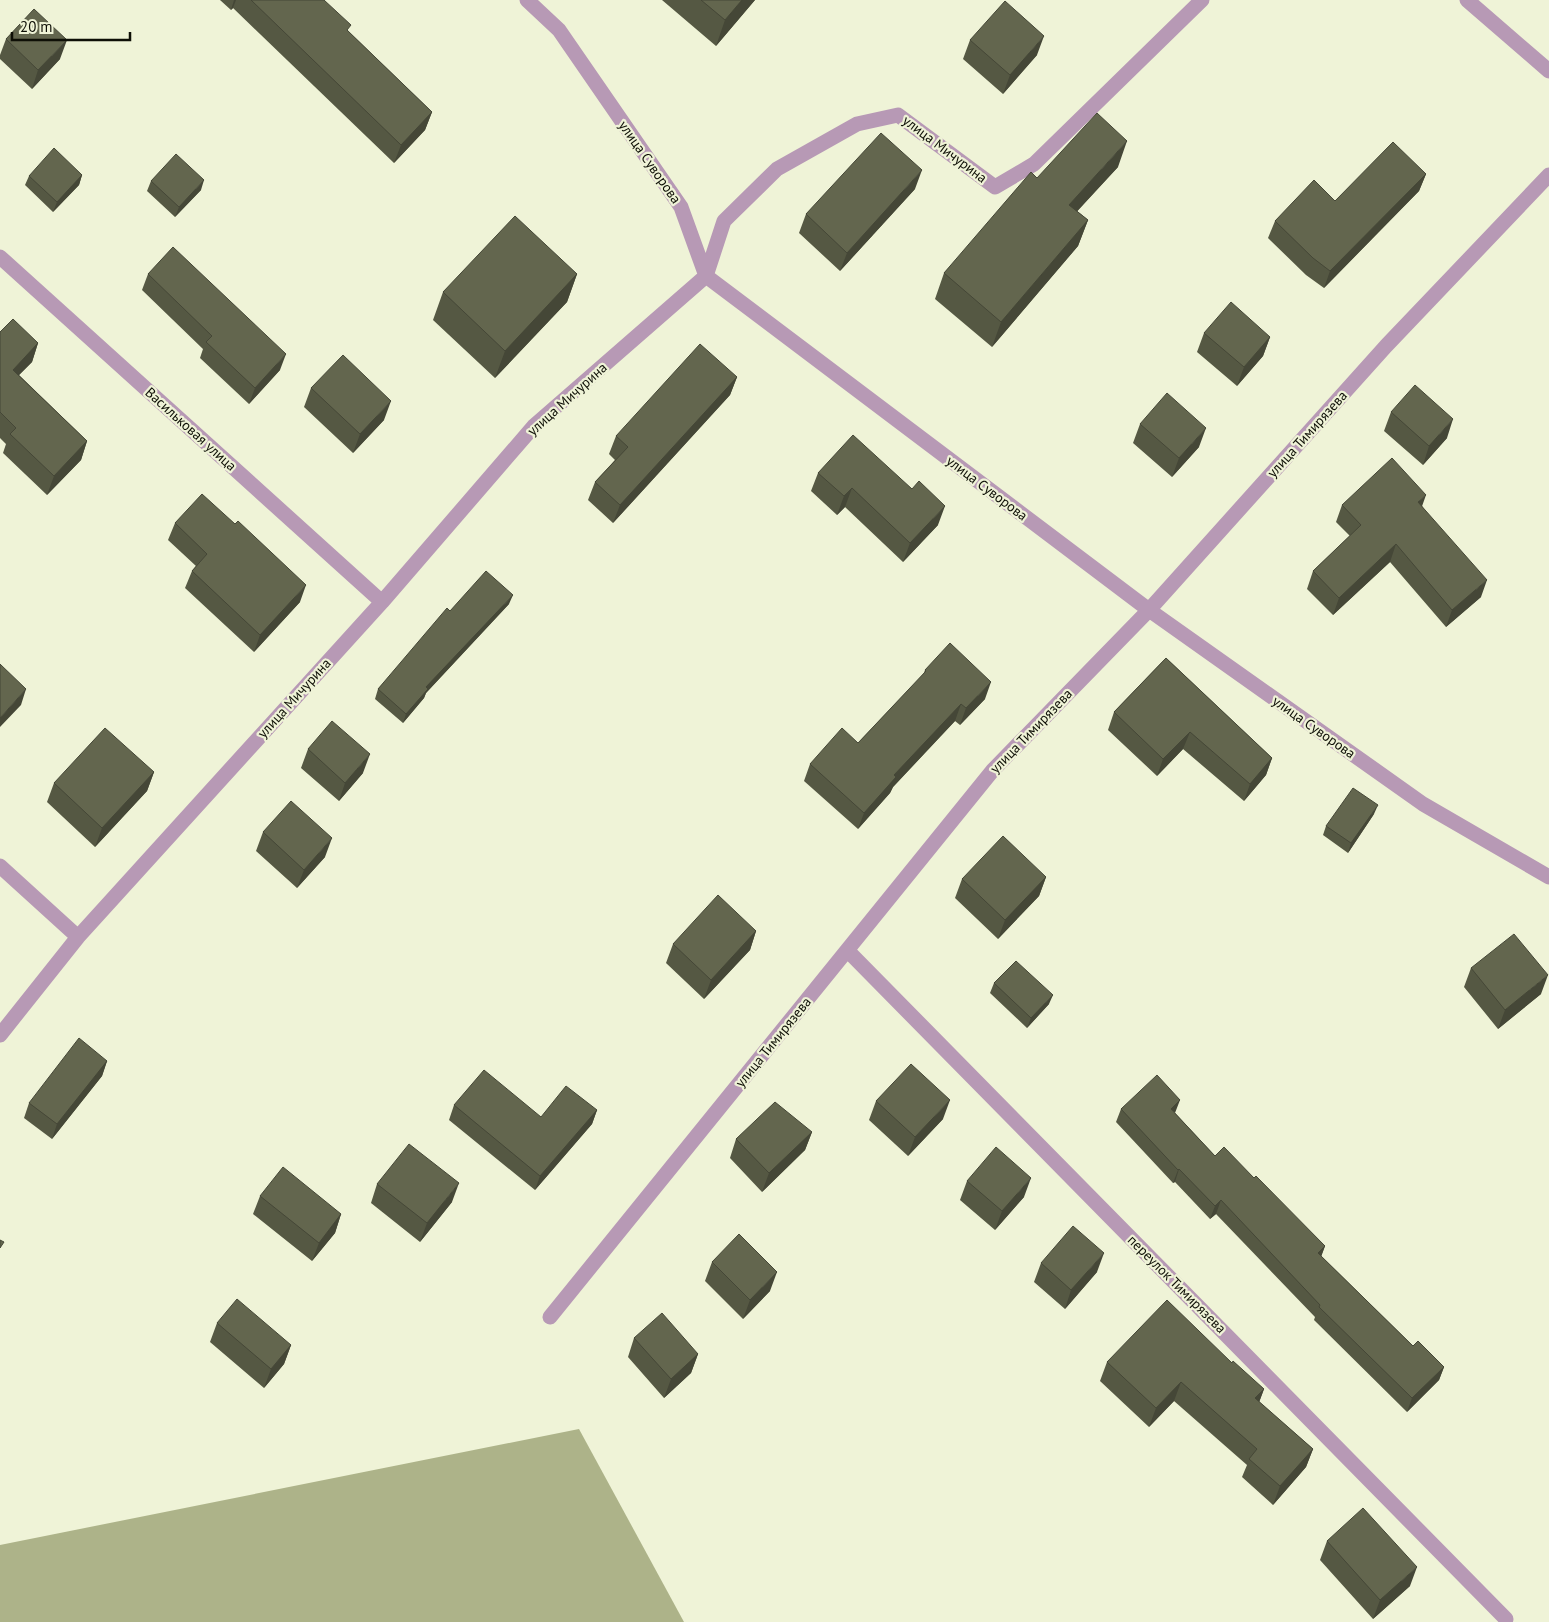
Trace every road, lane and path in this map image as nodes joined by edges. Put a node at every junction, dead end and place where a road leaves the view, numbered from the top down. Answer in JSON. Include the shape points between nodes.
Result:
{"nodes":[{"id":1,"x":527,"y":0,"type":"edge"},
{"id":2,"x":1202,"y":0,"type":"edge"},
{"id":3,"x":1467,"y":0,"type":"edge"},
{"id":4,"x":1549,"y":72,"type":"edge"},
{"id":5,"x":1549,"y":176,"type":"edge"},
{"id":6,"x":0,"y":257,"type":"edge"},
{"id":7,"x":706,"y":276,"type":"junction"},
{"id":8,"x":382,"y":602,"type":"junction"},
{"id":9,"x":1149,"y":610,"type":"junction"},
{"id":10,"x":0,"y":866,"type":"edge"},
{"id":11,"x":1549,"y":877,"type":"edge"},
{"id":12,"x":78,"y":937,"type":"junction"},
{"id":13,"x":847,"y":950,"type":"junction"},
{"id":14,"x":0,"y":1035,"type":"edge"},
{"id":15,"x":550,"y":1317,"type":"dead end"},
{"id":16,"x":1506,"y":1619,"type":"dead end"}],
"edges":[{"from":1,"to":7,"type":"street","name":"улица Суворова","via":[[559,30],[681,207]]},
{"from":2,"to":7,"type":"street","name":"улица Мичурина","via":[[1034,164],[995,187],[898,115],[857,124],[777,169],[724,221]]},
{"from":3,"to":4,"type":"street"},
{"from":5,"to":9,"type":"street","name":"улица Тимирязева","via":[[1386,346]]},
{"from":6,"to":8,"type":"street","name":"Васильковая улица"},
{"from":7,"to":8,"type":"street","name":"улица Мичурина","via":[[534,426]]},
{"from":7,"to":9,"type":"street","name":"улица Суворова"},
{"from":8,"to":12,"type":"street","name":"улица Мичурина"},
{"from":9,"to":11,"type":"street","name":"улица Суворова","via":[[1422,804]]},
{"from":9,"to":13,"type":"street","name":"улица Тимирязева","via":[[993,770]]},
{"from":10,"to":12,"type":"street"},
{"from":12,"to":14,"type":"street","name":"улица Мичурина"},
{"from":13,"to":15,"type":"street","name":"улица Тимирязева"},
{"from":13,"to":16,"type":"street","name":"переулок Тимирязева"}]}
